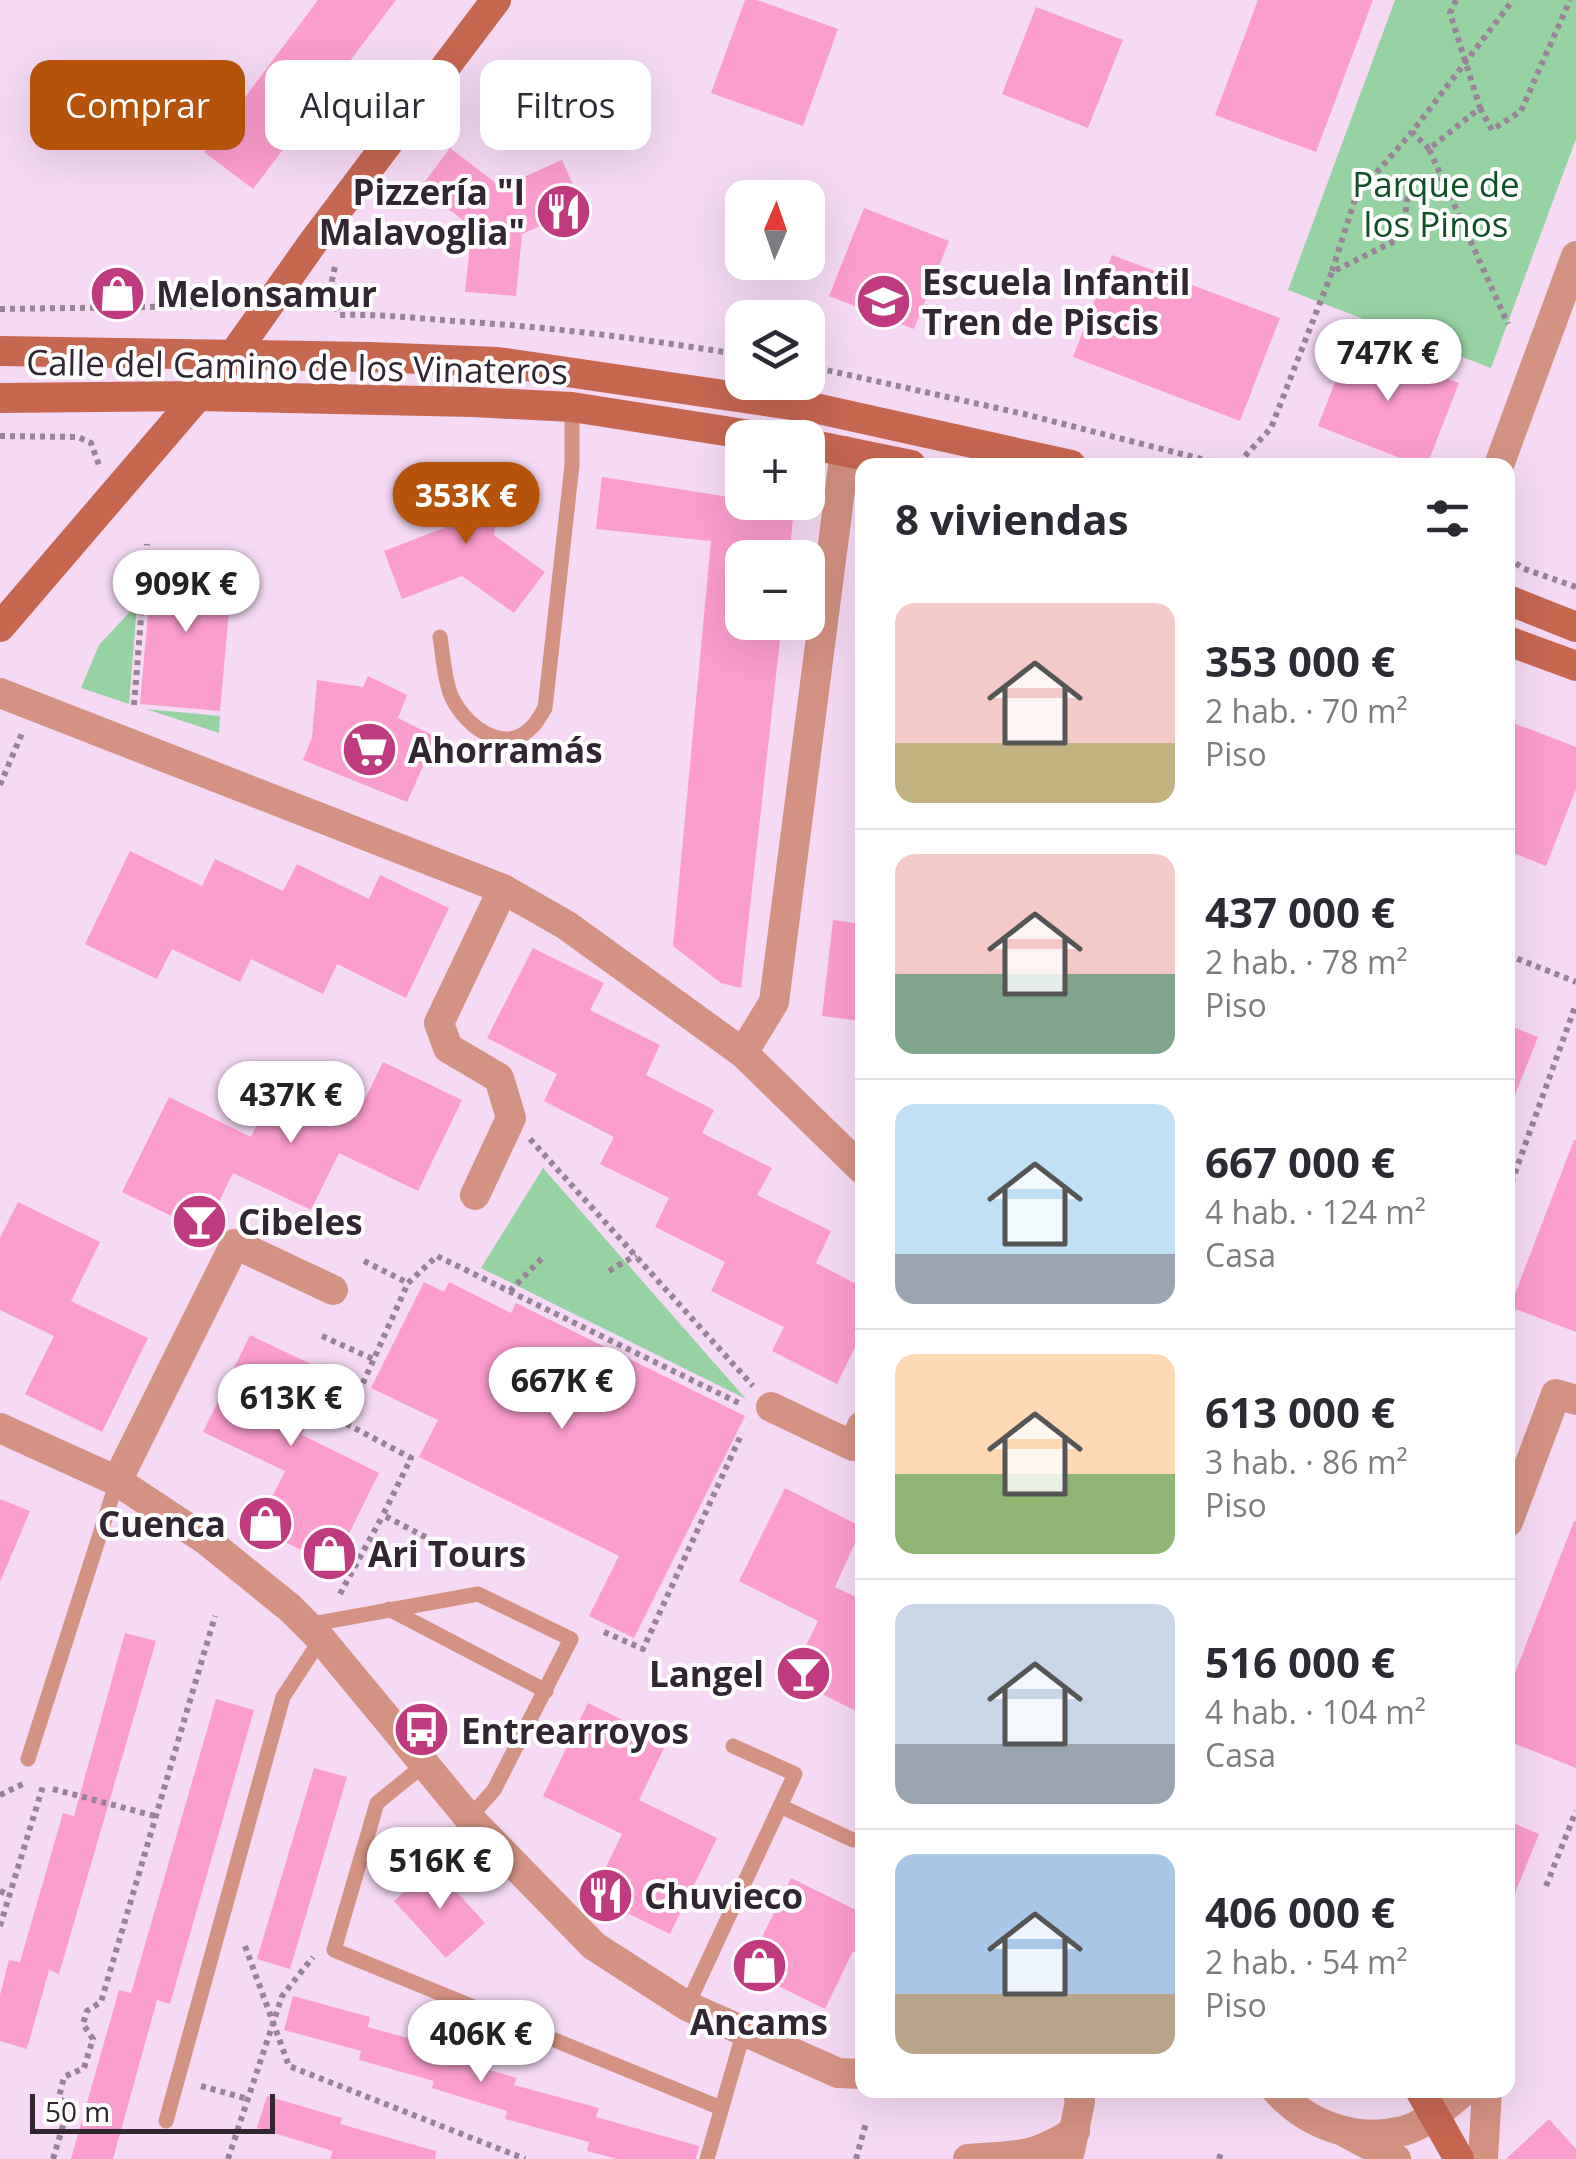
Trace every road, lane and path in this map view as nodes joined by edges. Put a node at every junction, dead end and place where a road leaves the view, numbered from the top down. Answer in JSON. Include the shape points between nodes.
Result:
{"nodes":[{"id":1,"x":496,"y":0,"type":"edge"},
{"id":2,"x":1456,"y":0,"type":"edge"},
{"id":3,"x":1513,"y":0,"type":"edge"},
{"id":4,"x":1570,"y":0,"type":"edge"},
{"id":5,"x":1466,"y":61,"type":"junction"},
{"id":6,"x":1480,"y":108,"type":"junction"},
{"id":7,"x":1412,"y":132,"type":"junction"},
{"id":8,"x":1429,"y":149,"type":"junction"},
{"id":9,"x":1442,"y":179,"type":"junction"},
{"id":10,"x":1576,"y":256,"type":"edge"},
{"id":11,"x":336,"y":268,"type":"dead end"},
{"id":12,"x":1332,"y":272,"type":"junction"},
{"id":13,"x":247,"y":288,"type":"dead end"},
{"id":14,"x":0,"y":308,"type":"edge"},
{"id":15,"x":1508,"y":324,"type":"dead end"},
{"id":16,"x":0,"y":351,"type":"edge"},
{"id":17,"x":725,"y":352,"type":"edge"},
{"id":18,"x":234,"y":354,"type":"junction"},
{"id":19,"x":825,"y":370,"type":"edge"},
{"id":20,"x":198,"y":396,"type":"junction"},
{"id":21,"x":0,"y":398,"type":"edge"},
{"id":22,"x":572,"y":406,"type":"junction"},
{"id":23,"x":725,"y":431,"type":"edge"},
{"id":24,"x":0,"y":436,"type":"edge"},
{"id":25,"x":825,"y":447,"type":"edge"},
{"id":26,"x":845,"y":451,"type":"junction"},
{"id":27,"x":1245,"y":456,"type":"dead end"},
{"id":28,"x":878,"y":458,"type":"edge"},
{"id":29,"x":1039,"y":458,"type":"edge"},
{"id":30,"x":1198,"y":458,"type":"edge"},
{"id":31,"x":1502,"y":458,"type":"edge"},
{"id":32,"x":95,"y":481,"type":"dead end"},
{"id":33,"x":147,"y":544,"type":"dead end"},
{"id":34,"x":1515,"y":562,"type":"edge"},
{"id":35,"x":1576,"y":588,"type":"edge"},
{"id":36,"x":1515,"y":603,"type":"edge"},
{"id":37,"x":0,"y":627,"type":"edge"},
{"id":38,"x":1576,"y":627,"type":"edge"},
{"id":39,"x":440,"y":637,"type":"dead end"},
{"id":40,"x":1515,"y":643,"type":"edge"},
{"id":41,"x":1576,"y":666,"type":"edge"},
{"id":42,"x":0,"y":694,"type":"edge"},
{"id":43,"x":134,"y":705,"type":"dead end"},
{"id":44,"x":26,"y":726,"type":"dead end"},
{"id":45,"x":0,"y":786,"type":"edge"},
{"id":46,"x":503,"y":889,"type":"junction"},
{"id":47,"x":1515,"y":958,"type":"edge"},
{"id":48,"x":1576,"y":982,"type":"edge"},
{"id":49,"x":1576,"y":1004,"type":"edge"},
{"id":50,"x":743,"y":1053,"type":"junction"},
{"id":51,"x":511,"y":1118,"type":"junction"},
{"id":52,"x":855,"y":1162,"type":"edge"},
{"id":53,"x":1515,"y":1173,"type":"edge"},
{"id":54,"x":475,"y":1194,"type":"dead end"},
{"id":55,"x":636,"y":1255,"type":"junction"},
{"id":56,"x":543,"y":1256,"type":"dead end"},
{"id":57,"x":364,"y":1260,"type":"dead end"},
{"id":58,"x":609,"y":1271,"type":"dead end"},
{"id":59,"x":408,"y":1283,"type":"junction"},
{"id":60,"x":333,"y":1290,"type":"dead end"},
{"id":61,"x":510,"y":1290,"type":"junction"},
{"id":62,"x":322,"y":1336,"type":"dead end"},
{"id":63,"x":373,"y":1359,"type":"junction"},
{"id":64,"x":1576,"y":1400,"type":"edge"},
{"id":65,"x":761,"y":1404,"type":"junction"},
{"id":66,"x":0,"y":1428,"type":"edge"},
{"id":67,"x":742,"y":1433,"type":"dead end"},
{"id":68,"x":855,"y":1442,"type":"edge"},
{"id":69,"x":117,"y":1481,"type":"junction"},
{"id":70,"x":1515,"y":1503,"type":"edge"},
{"id":71,"x":382,"y":1516,"type":"junction"},
{"id":72,"x":478,"y":1566,"type":"dead end"},
{"id":73,"x":340,"y":1594,"type":"dead end"},
{"id":74,"x":389,"y":1609,"type":"junction"},
{"id":75,"x":214,"y":1616,"type":"dead end"},
{"id":76,"x":314,"y":1632,"type":"junction"},
{"id":77,"x":604,"y":1632,"type":"dead end"},
{"id":78,"x":546,"y":1691,"type":"junction"},
{"id":79,"x":733,"y":1746,"type":"dead end"},
{"id":80,"x":28,"y":1760,"type":"dead end"},
{"id":81,"x":425,"y":1764,"type":"junction"},
{"id":82,"x":28,"y":1782,"type":"dead end"},
{"id":83,"x":43,"y":1786,"type":"dead end"},
{"id":84,"x":53,"y":1789,"type":"dead end"},
{"id":85,"x":0,"y":1795,"type":"edge"},
{"id":86,"x":780,"y":1806,"type":"junction"},
{"id":87,"x":1576,"y":1811,"type":"edge"},
{"id":88,"x":155,"y":1816,"type":"junction"},
{"id":89,"x":469,"y":1818,"type":"junction"},
{"id":90,"x":854,"y":1840,"type":"dead end"},
{"id":91,"x":1546,"y":1886,"type":"dead end"},
{"id":92,"x":0,"y":1891,"type":"edge"},
{"id":93,"x":10,"y":1895,"type":"junction"},
{"id":94,"x":0,"y":1926,"type":"edge"},
{"id":95,"x":245,"y":1946,"type":"dead end"},
{"id":96,"x":313,"y":1956,"type":"dead end"},
{"id":97,"x":687,"y":2006,"type":"junction"},
{"id":98,"x":273,"y":2024,"type":"junction"},
{"id":99,"x":744,"y":2031,"type":"junction"},
{"id":100,"x":855,"y":2074,"type":"edge"},
{"id":101,"x":202,"y":2086,"type":"dead end"},
{"id":102,"x":1079,"y":2098,"type":"edge"},
{"id":103,"x":1283,"y":2098,"type":"edge"},
{"id":104,"x":1487,"y":2098,"type":"edge"},
{"id":105,"x":248,"y":2099,"type":"junction"},
{"id":106,"x":1427,"y":2102,"type":"edge"},
{"id":107,"x":722,"y":2108,"type":"junction"},
{"id":108,"x":166,"y":2121,"type":"dead end"},
{"id":109,"x":866,"y":2122,"type":"dead end"},
{"id":110,"x":1346,"y":2132,"type":"junction"},
{"id":111,"x":1072,"y":2145,"type":"edge"},
{"id":112,"x":1222,"y":2150,"type":"dead end"},
{"id":113,"x":1027,"y":2158,"type":"edge"},
{"id":114,"x":54,"y":2159,"type":"edge"},
{"id":115,"x":228,"y":2159,"type":"edge"},
{"id":116,"x":526,"y":2159,"type":"edge"},
{"id":117,"x":707,"y":2159,"type":"edge"},
{"id":118,"x":856,"y":2159,"type":"edge"},
{"id":119,"x":968,"y":2159,"type":"edge"},
{"id":120,"x":1220,"y":2159,"type":"edge"},
{"id":121,"x":1396,"y":2159,"type":"edge"},
{"id":122,"x":1459,"y":2159,"type":"edge"},
{"id":123,"x":1483,"y":2159,"type":"edge"}],
"edges":[{"from":1,"to":18,"type":"main road"},
{"from":2,"to":5,"type":"path","via":[[1450,14]]},
{"from":3,"to":5,"type":"path"},
{"from":4,"to":6,"type":"path","via":[[1521,111],[1492,130]]},
{"from":5,"to":6,"type":"path"},
{"from":5,"to":7,"type":"path"},
{"from":6,"to":8,"type":"path"},
{"from":7,"to":8,"type":"path"},
{"from":7,"to":12,"type":"path","via":[[1356,196]]},
{"from":8,"to":9,"type":"path"},
{"from":9,"to":12,"type":"path","via":[[1407,199],[1403,237]]},
{"from":9,"to":15,"type":"path"},
{"from":10,"to":31,"type":"street"},
{"from":11,"to":17,"type":"path","via":[[330,282],[340,315],[515,325]]},
{"from":12,"to":27,"type":"path","via":[[1272,428]]},
{"from":13,"to":14,"type":"path","via":[[215,306]]},
{"from":16,"to":18,"type":"main road","name":"Calle del Camino de los Vinateros"},
{"from":18,"to":20,"type":"main road"},
{"from":18,"to":29,"type":"main road","name":"Calle del Camino de los Vinateros","via":[[498,362],[819,409]]},
{"from":19,"to":30,"type":"path"},
{"from":20,"to":21,"type":"main road","name":"Calle del Camino de los Vinateros"},
{"from":20,"to":22,"type":"main road","name":"Calle del Camino de los Vinateros"},
{"from":20,"to":37,"type":"main road"},
{"from":22,"to":23,"type":"main road","name":"Calle del Camino de los Vinateros"},
{"from":22,"to":39,"type":"lane","via":[[572,465],[545,708],[529,731],[504,739],[461,716],[449,691]]},
{"from":24,"to":32,"type":"path","via":[[78,436],[97,456],[101,471]]},
{"from":25,"to":26,"type":"main road"},
{"from":26,"to":28,"type":"main road"},
{"from":26,"to":50,"type":"street","via":[[774,1002]]},
{"from":33,"to":43,"type":"path"},
{"from":34,"to":35,"type":"path"},
{"from":36,"to":38,"type":"main road"},
{"from":40,"to":41,"type":"main road"},
{"from":42,"to":46,"type":"street"},
{"from":44,"to":45,"type":"path"},
{"from":46,"to":50,"type":"street","via":[[566,924]]},
{"from":46,"to":51,"type":"street","via":[[439,1023],[448,1048],[499,1078]]},
{"from":47,"to":48,"type":"path"},
{"from":49,"to":53,"type":"path"},
{"from":50,"to":52,"type":"street"},
{"from":51,"to":54,"type":"street"},
{"from":51,"to":55,"type":"path"},
{"from":55,"to":58,"type":"path"},
{"from":55,"to":65,"type":"path"},
{"from":56,"to":61,"type":"path"},
{"from":57,"to":59,"type":"path"},
{"from":59,"to":61,"type":"path","via":[[437,1256]]},
{"from":59,"to":63,"type":"path"},
{"from":60,"to":69,"type":"street","via":[[234,1244]]},
{"from":61,"to":65,"type":"path"},
{"from":62,"to":63,"type":"path"},
{"from":63,"to":71,"type":"path","via":[[345,1422],[412,1458]]},
{"from":64,"to":70,"type":"street","via":[[1556,1394]]},
{"from":65,"to":68,"type":"street"},
{"from":66,"to":69,"type":"street"},
{"from":67,"to":77,"type":"path","via":[[643,1649]]},
{"from":69,"to":76,"type":"street","via":[[206,1540]]},
{"from":69,"to":80,"type":"lane"},
{"from":71,"to":72,"type":"path"},
{"from":71,"to":73,"type":"path"},
{"from":74,"to":76,"type":"lane"},
{"from":74,"to":78,"type":"lane"},
{"from":74,"to":78,"type":"lane","via":[[478,1594],[571,1638]]},
{"from":75,"to":88,"type":"path"},
{"from":76,"to":81,"type":"street"},
{"from":76,"to":108,"type":"lane","via":[[283,1697]]},
{"from":78,"to":89,"type":"lane","via":[[494,1790]]},
{"from":79,"to":86,"type":"lane","via":[[795,1774]]},
{"from":81,"to":89,"type":"street"},
{"from":81,"to":107,"type":"lane","via":[[377,1803],[334,1950]]},
{"from":82,"to":85,"type":"path"},
{"from":83,"to":93,"type":"path"},
{"from":84,"to":88,"type":"path"},
{"from":86,"to":90,"type":"lane"},
{"from":86,"to":97,"type":"lane"},
{"from":87,"to":91,"type":"path"},
{"from":88,"to":114,"type":"path","via":[[101,2002],[87,2011],[83,2024],[93,2039],[84,2068],[64,2077],[58,2097],[68,2109]]},
{"from":89,"to":97,"type":"street","via":[[594,1946]]},
{"from":92,"to":93,"type":"path"},
{"from":93,"to":94,"type":"path"},
{"from":95,"to":98,"type":"path"},
{"from":96,"to":98,"type":"path","via":[[282,1996]]},
{"from":97,"to":99,"type":"street"},
{"from":98,"to":105,"type":"path"},
{"from":98,"to":116,"type":"path","via":[[289,2066]]},
{"from":99,"to":100,"type":"street","via":[[838,2073]]},
{"from":99,"to":107,"type":"lane"},
{"from":101,"to":105,"type":"path"},
{"from":102,"to":111,"type":"street"},
{"from":103,"to":110,"type":"street","via":[[1316,2122]]},
{"from":104,"to":123,"type":"street"},
{"from":105,"to":115,"type":"path"},
{"from":106,"to":110,"type":"street","via":[[1398,2132]]},
{"from":106,"to":122,"type":"main road"},
{"from":107,"to":117,"type":"lane"},
{"from":109,"to":118,"type":"path"},
{"from":110,"to":121,"type":"street"},
{"from":111,"to":113,"type":"street"},
{"from":112,"to":120,"type":"path"},
{"from":113,"to":119,"type":"street"}]}
